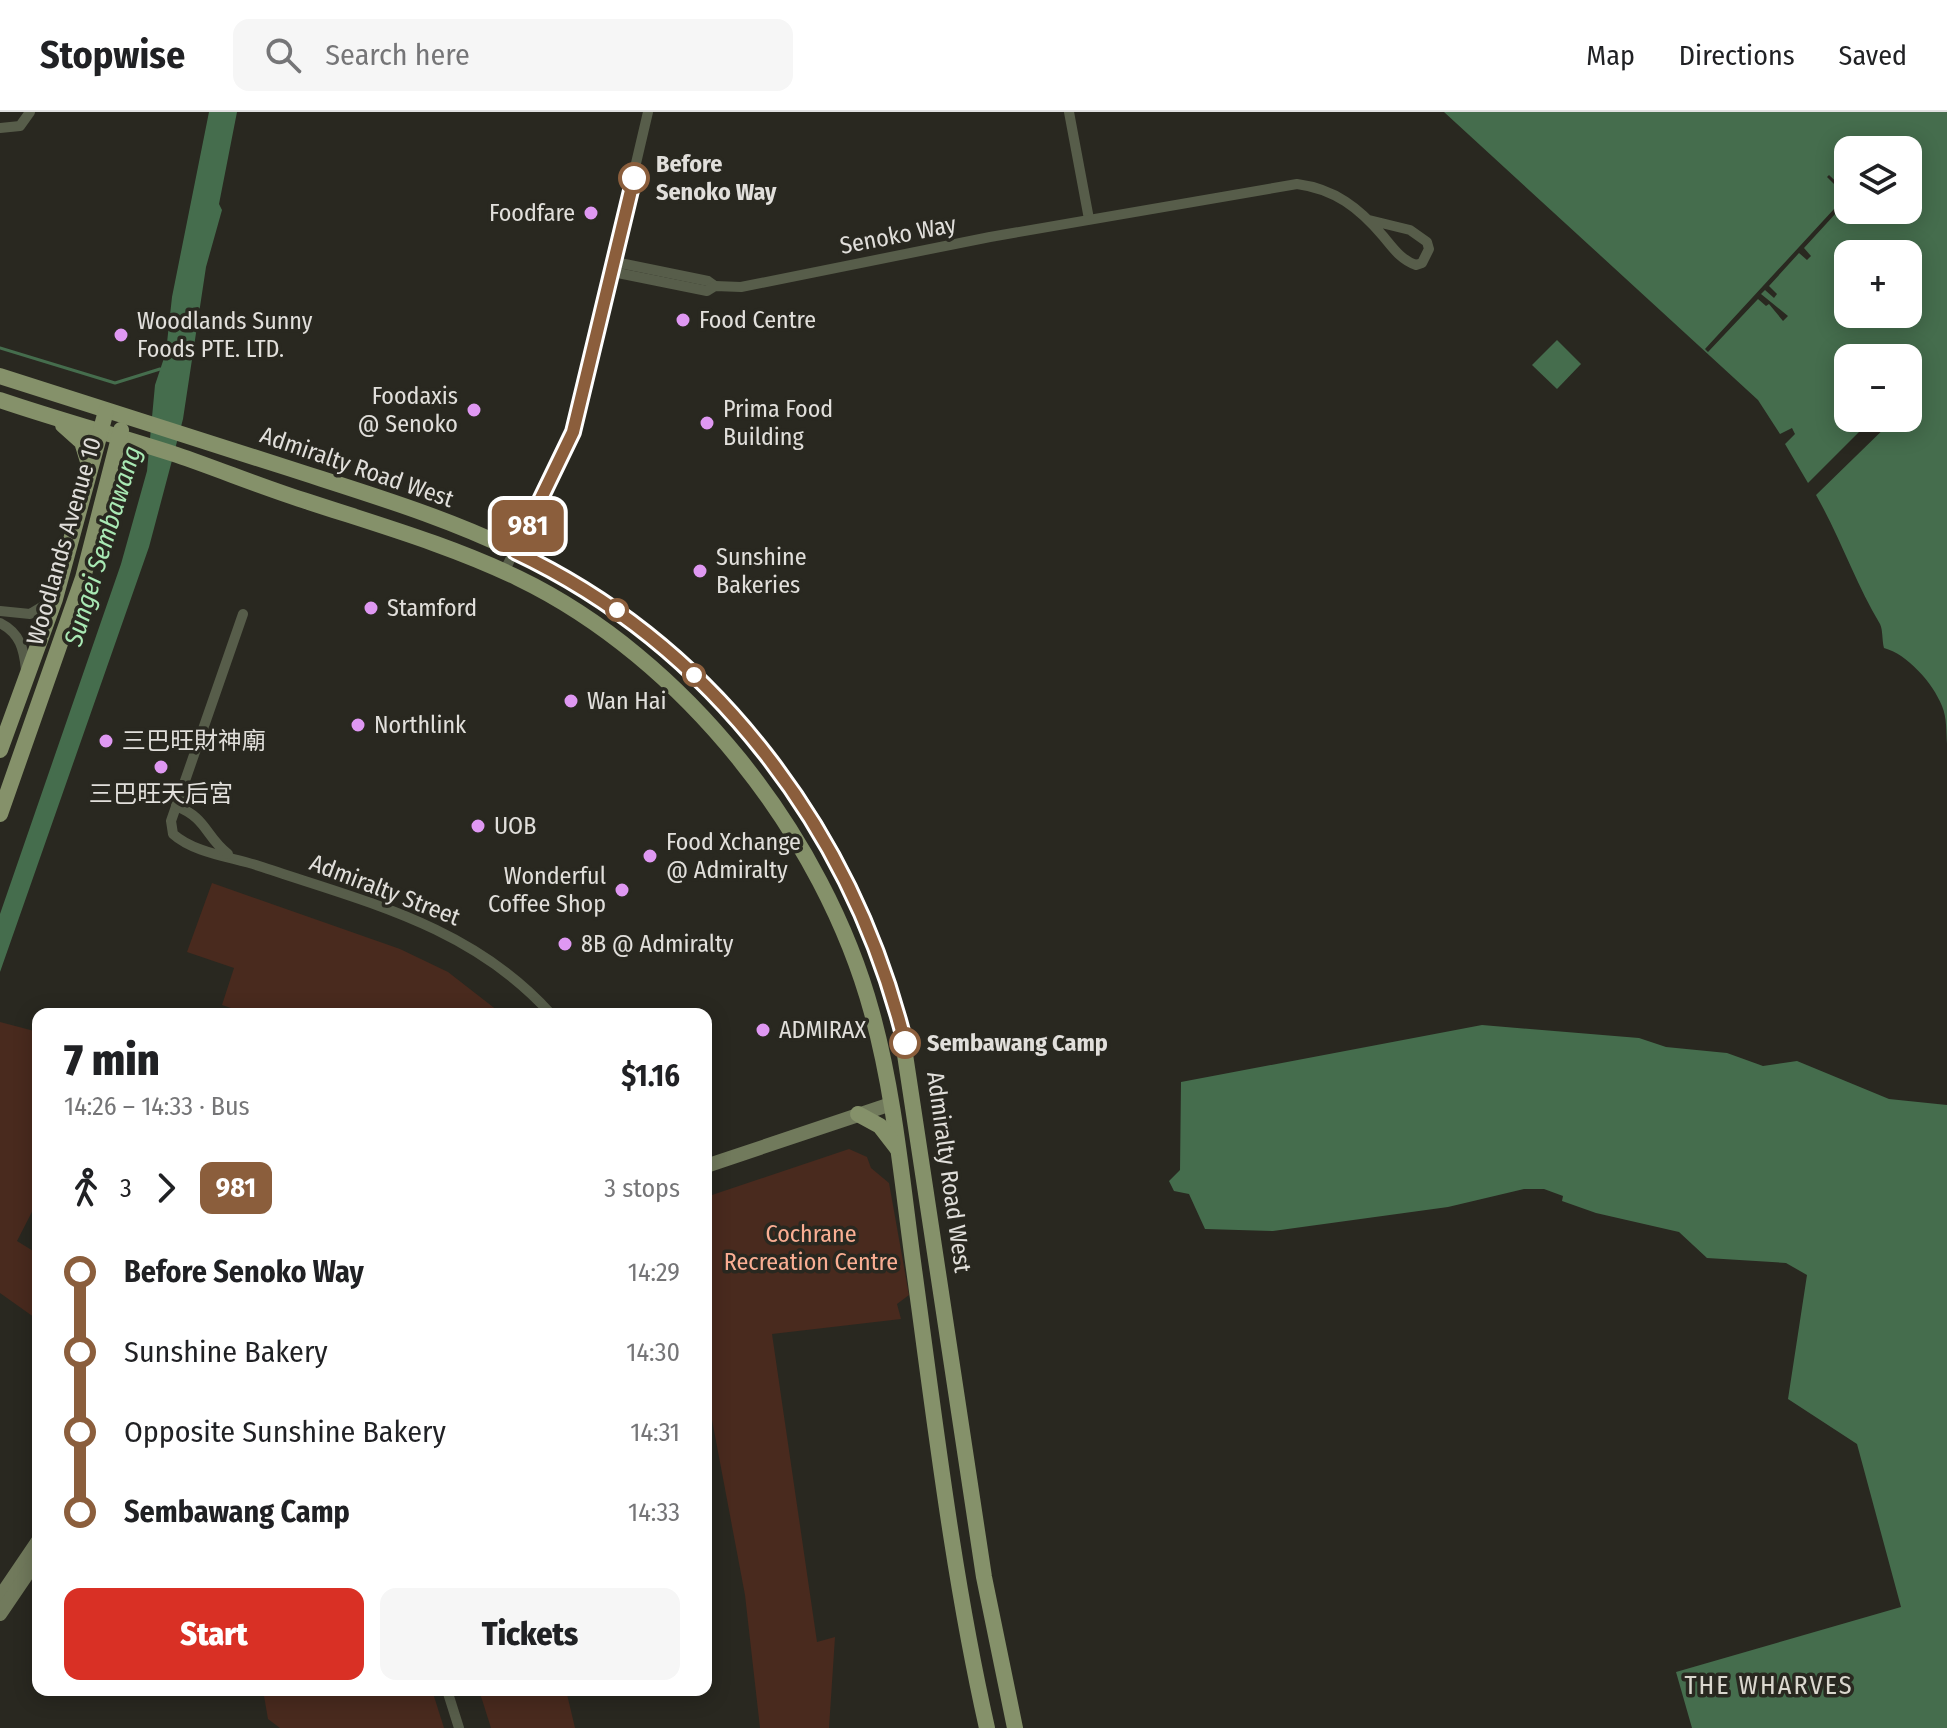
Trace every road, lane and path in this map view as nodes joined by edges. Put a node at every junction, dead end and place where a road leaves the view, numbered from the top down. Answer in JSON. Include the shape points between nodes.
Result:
{"nodes":[{"id":1,"x":30,"y":112,"type":"edge"},
{"id":2,"x":648,"y":112,"type":"edge"},
{"id":3,"x":1069,"y":112,"type":"edge"},
{"id":4,"x":0,"y":128,"type":"edge"},
{"id":5,"x":1089,"y":219,"type":"junction"},
{"id":6,"x":1369,"y":220,"type":"junction"},
{"id":7,"x":614,"y":267,"type":"junction"},
{"id":8,"x":0,"y":376,"type":"edge"},
{"id":9,"x":0,"y":400,"type":"edge"},
{"id":10,"x":106,"y":411,"type":"junction"},
{"id":11,"x":126,"y":417,"type":"junction"},
{"id":12,"x":52,"y":418,"type":"junction"},
{"id":13,"x":99,"y":433,"type":"junction"},
{"id":14,"x":127,"y":440,"type":"junction"},
{"id":15,"x":90,"y":469,"type":"junction"},
{"id":16,"x":515,"y":552,"type":"junction"},
{"id":17,"x":504,"y":572,"type":"junction"},
{"id":18,"x":55,"y":599,"type":"junction"},
{"id":19,"x":0,"y":611,"type":"edge"},
{"id":20,"x":243,"y":614,"type":"dead end"},
{"id":21,"x":0,"y":623,"type":"edge"},
{"id":22,"x":26,"y":680,"type":"junction"},
{"id":23,"x":0,"y":750,"type":"edge"},
{"id":24,"x":176,"y":806,"type":"junction"},
{"id":25,"x":0,"y":814,"type":"edge"},
{"id":26,"x":229,"y":856,"type":"junction"},
{"id":27,"x":545,"y":1008,"type":"edge"},
{"id":28,"x":910,"y":1075,"type":"junction"},
{"id":29,"x":891,"y":1104,"type":"junction"},
{"id":30,"x":858,"y":1114,"type":"junction"},
{"id":31,"x":900,"y":1153,"type":"junction"},
{"id":32,"x":712,"y":1164,"type":"edge"},
{"id":33,"x":32,"y":1550,"type":"edge"},
{"id":34,"x":32,"y":1567,"type":"edge"},
{"id":35,"x":0,"y":1597,"type":"edge"},
{"id":36,"x":0,"y":1614,"type":"edge"},
{"id":37,"x":449,"y":1696,"type":"edge"},
{"id":38,"x":459,"y":1728,"type":"edge"},
{"id":39,"x":987,"y":1728,"type":"edge"},
{"id":40,"x":1015,"y":1728,"type":"edge"}],
"edges":[{"from":1,"to":4,"type":"street","via":[[20,126]]},
{"from":2,"to":7,"type":"street"},
{"from":3,"to":5,"type":"street"},
{"from":5,"to":6,"type":"street","name":"Senoko Way","via":[[1297,184],[1344,198]]},
{"from":5,"to":7,"type":"street","name":"Senoko Way","via":[[741,287]]},
{"from":6,"to":6,"type":"street","name":"Senoko Way","via":[[1420,236],[1429,249],[1422,263],[1402,258]]},
{"from":7,"to":16,"type":"street","via":[[573,432]]},
{"from":8,"to":10,"type":"main road","name":"Admiralty Road West"},
{"from":9,"to":12,"type":"main road","name":"Admiralty Road West"},
{"from":10,"to":11,"type":"main road","name":"Admiralty Road West"},
{"from":10,"to":13,"type":"main road","name":"Woodlands Avenue 10"},
{"from":11,"to":14,"type":"main road","name":"Woodlands Avenue 10"},
{"from":11,"to":16,"type":"main road","name":"Admiralty Road West","via":[[377,496]]},
{"from":12,"to":13,"type":"main road","name":"Admiralty Road West"},
{"from":12,"to":15,"type":"main road","via":[[77,435]]},
{"from":13,"to":14,"type":"main road","name":"Admiralty Road West"},
{"from":13,"to":15,"type":"main road","name":"Woodlands Avenue 10"},
{"from":14,"to":17,"type":"main road","name":"Admiralty Road West"},
{"from":14,"to":25,"type":"main road","name":"Woodlands Avenue 10"},
{"from":15,"to":18,"type":"main road","name":"Woodlands Avenue 10"},
{"from":16,"to":17,"type":"street"},
{"from":16,"to":28,"type":"main road","name":"Admiralty Road West","via":[[587,591],[649,634],[767,753],[845,875],[877,949]]},
{"from":17,"to":29,"type":"main road","name":"Admiralty Road West","via":[[584,618],[656,675],[711,728],[773,803],[820,882],[854,960]]},
{"from":18,"to":19,"type":"street","via":[[30,614]]},
{"from":18,"to":22,"type":"main road","name":"Woodlands Avenue 10"},
{"from":20,"to":24,"type":"street"},
{"from":21,"to":22,"type":"street","via":[[20,642]]},
{"from":22,"to":23,"type":"main road","name":"Woodlands Avenue 10"},
{"from":24,"to":26,"type":"street","via":[[198,817]]},
{"from":24,"to":26,"type":"street","name":"Admiralty Street","via":[[173,834]]},
{"from":26,"to":27,"type":"street","name":"Admiralty Street","via":[[443,931],[504,969]]},
{"from":28,"to":29,"type":"main road","via":[[904,1096]]},
{"from":28,"to":40,"type":"main road","name":"Admiralty Road West","via":[[984,1577]]},
{"from":29,"to":30,"type":"main road"},
{"from":29,"to":31,"type":"main road","name":"Admiralty Road West"},
{"from":30,"to":31,"type":"main road","via":[[880,1126]]},
{"from":30,"to":32,"type":"main road"},
{"from":31,"to":39,"type":"main road","name":"Admiralty Road West","via":[[934,1414]]},
{"from":33,"to":35,"type":"main road"},
{"from":34,"to":36,"type":"main road"},
{"from":37,"to":38,"type":"street"}]}
